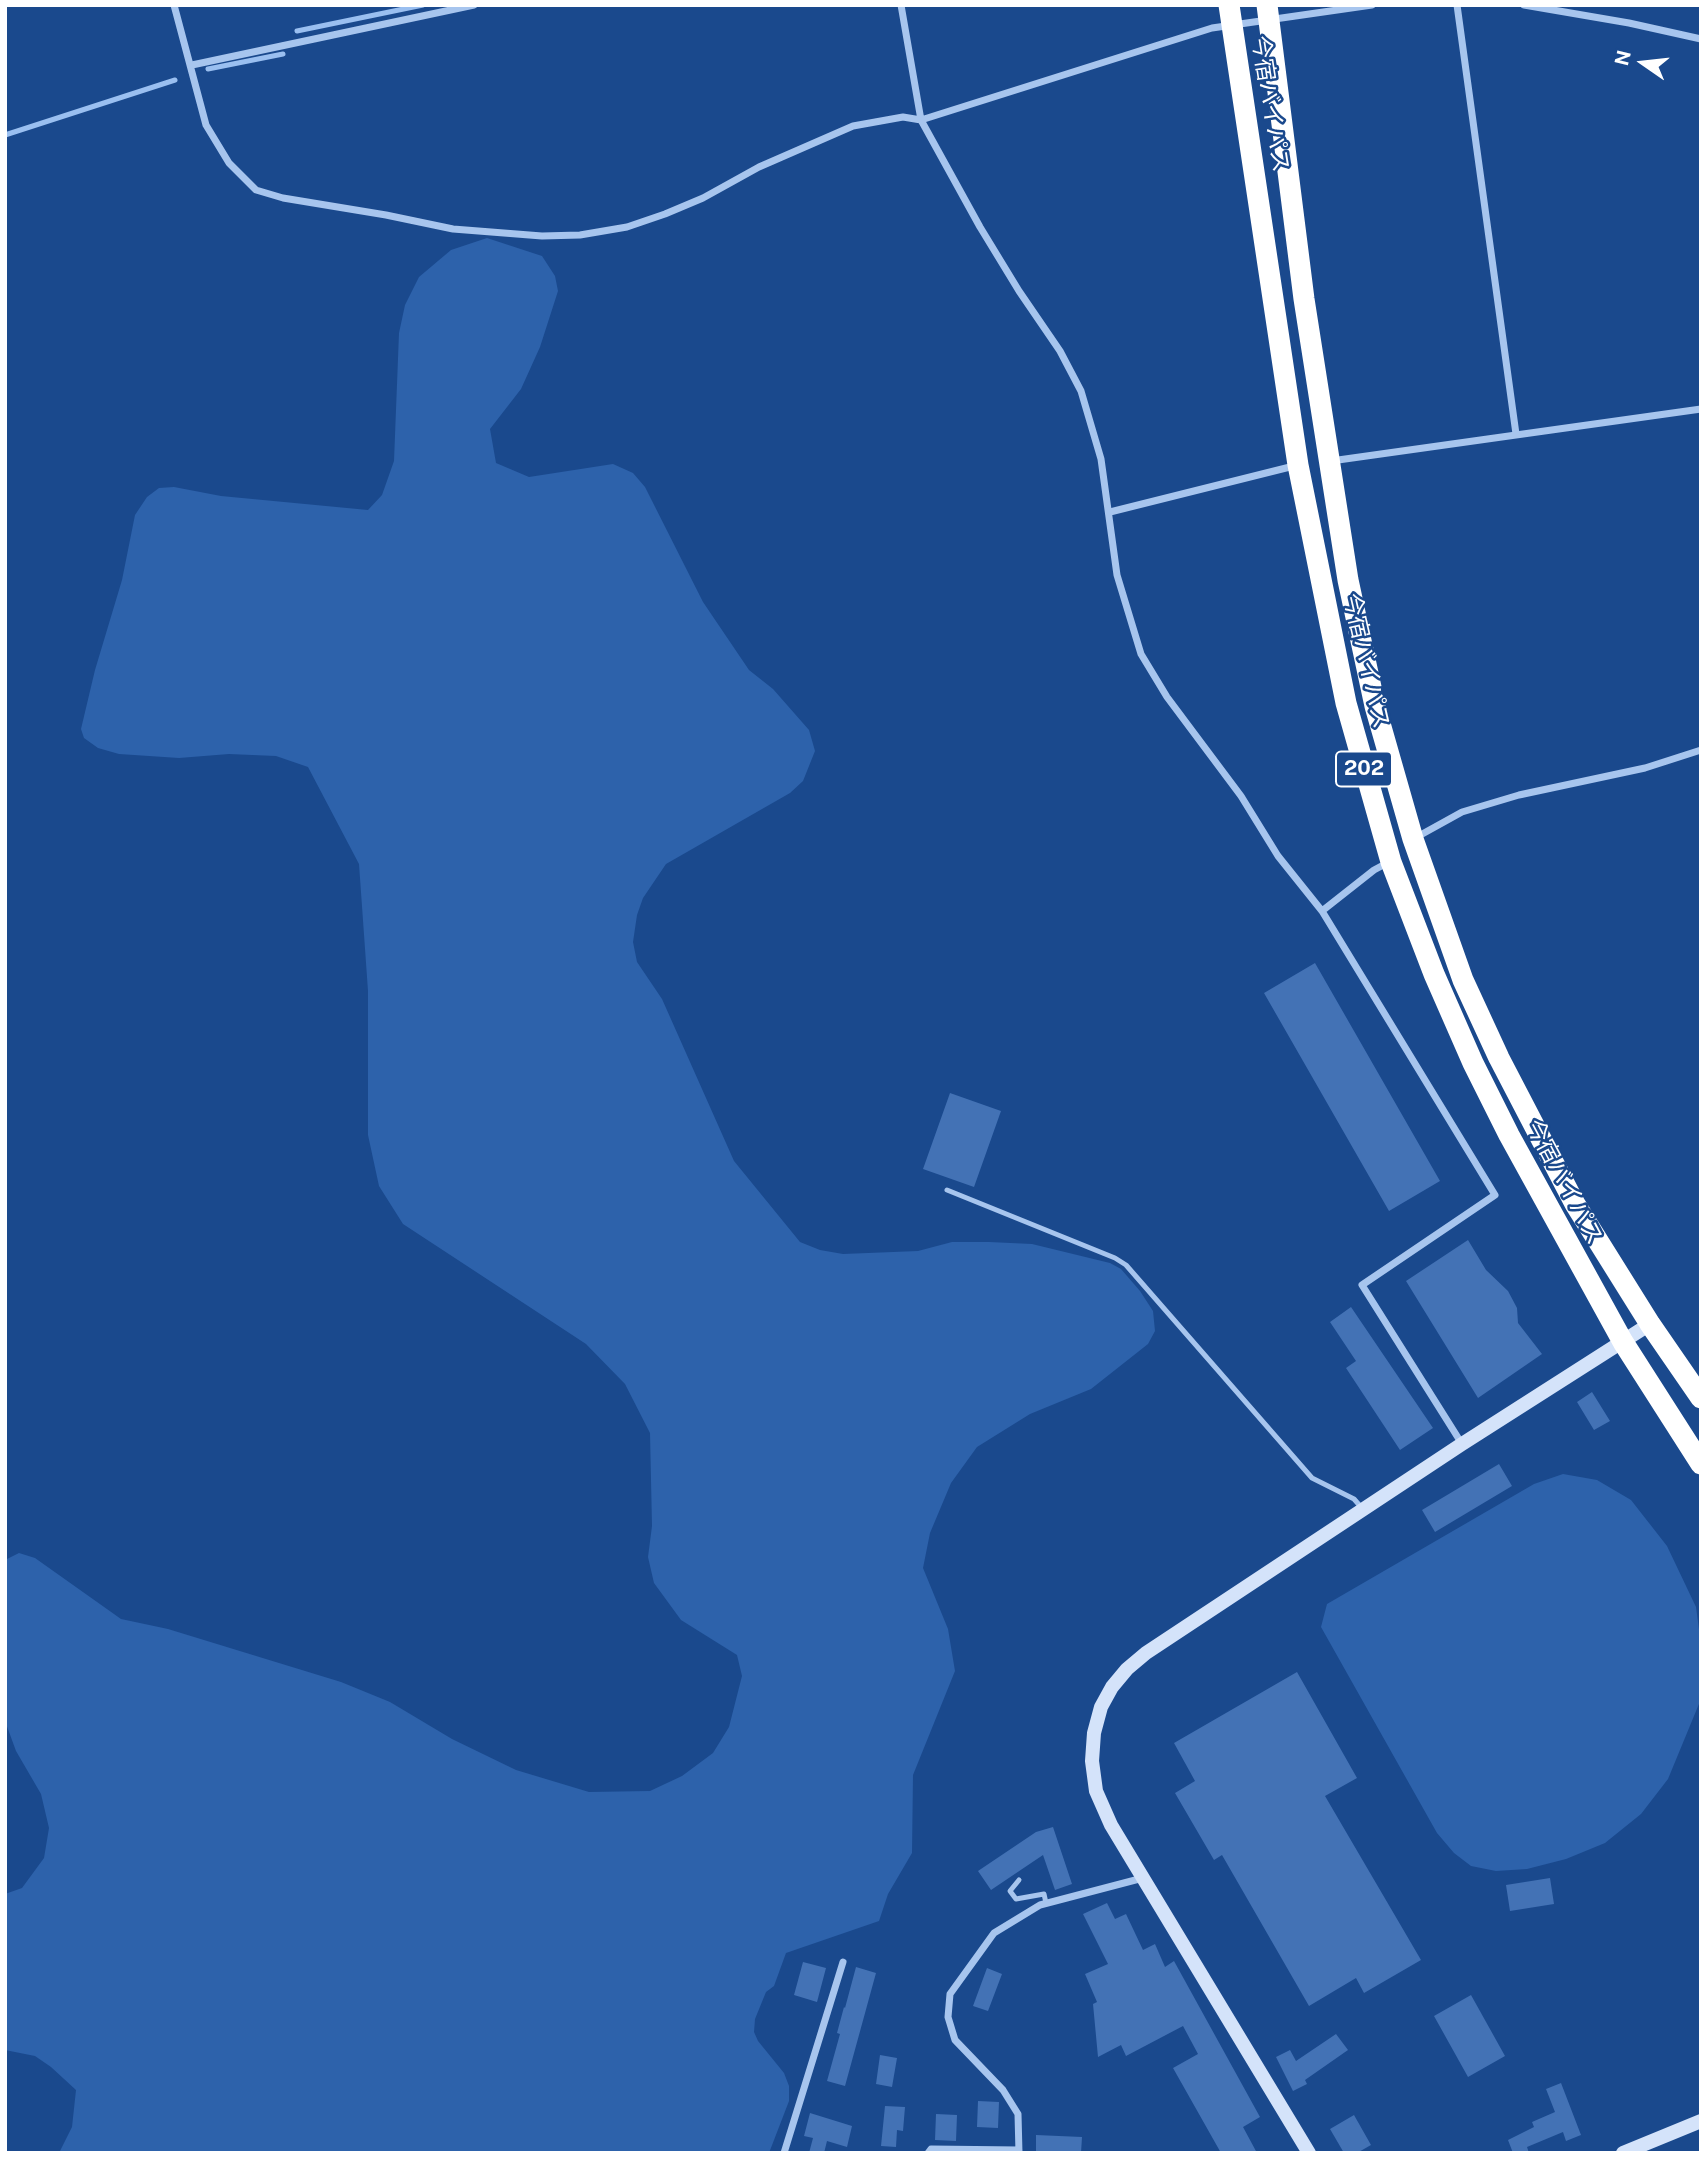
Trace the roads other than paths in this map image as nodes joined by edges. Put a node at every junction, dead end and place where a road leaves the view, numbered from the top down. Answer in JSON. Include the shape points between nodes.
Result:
{"nodes":[{"id":1,"x":174,"y":5,"type":"edge"},
{"id":2,"x":474,"y":5,"type":"edge"},
{"id":3,"x":901,"y":5,"type":"edge"},
{"id":4,"x":1372,"y":5,"type":"edge"},
{"id":5,"x":1457,"y":5,"type":"edge"},
{"id":6,"x":1524,"y":5,"type":"edge"},
{"id":7,"x":1268,"y":13,"type":"edge"},
{"id":8,"x":1230,"y":15,"type":"edge"},
{"id":9,"x":1701,"y":38,"type":"edge"},
{"id":10,"x":192,"y":65,"type":"junction"},
{"id":11,"x":921,"y":120,"type":"junction"},
{"id":12,"x":1701,"y":409,"type":"edge"},
{"id":13,"x":1516,"y":433,"type":"junction"},
{"id":14,"x":1329,"y":462,"type":"junction"},
{"id":15,"x":1298,"y":465,"type":"junction"},
{"id":16,"x":1110,"y":512,"type":"junction"},
{"id":17,"x":1701,"y":750,"type":"edge"},
{"id":18,"x":1413,"y":839,"type":"junction"},
{"id":19,"x":1391,"y":862,"type":"junction"},
{"id":20,"x":1322,"y":911,"type":"junction"},
{"id":21,"x":947,"y":1190,"type":"dead end"},
{"id":22,"x":1650,"y":1324,"type":"junction"},
{"id":23,"x":1623,"y":1342,"type":"junction"},
{"id":24,"x":1701,"y":1398,"type":"edge"},
{"id":25,"x":1462,"y":1444,"type":"junction"},
{"id":26,"x":1701,"y":1464,"type":"edge"},
{"id":27,"x":1363,"y":1510,"type":"junction"},
{"id":28,"x":1143,"y":1878,"type":"junction"},
{"id":29,"x":1020,"y":1880,"type":"dead end"},
{"id":30,"x":1046,"y":1903,"type":"junction"},
{"id":31,"x":843,"y":1962,"type":"dead end"},
{"id":32,"x":1701,"y":2121,"type":"edge"},
{"id":33,"x":1019,"y":2151,"type":"edge"},
{"id":34,"x":784,"y":2153,"type":"edge"},
{"id":35,"x":928,"y":2153,"type":"edge"},
{"id":36,"x":1309,"y":2153,"type":"edge"},
{"id":37,"x":1623,"y":2153,"type":"edge"}],
"edges":[{"from":1,"to":10,"type":"street"},
{"from":2,"to":10,"type":"street"},
{"from":3,"to":11,"type":"street"},
{"from":4,"to":7,"type":"street"},
{"from":5,"to":13,"type":"street"},
{"from":6,"to":9,"type":"street"},
{"from":7,"to":8,"type":"street"},
{"from":7,"to":14,"type":"highway","name":"今宿バイパス","number":"202"},
{"from":8,"to":11,"type":"street","via":[[1212,28]]},
{"from":8,"to":15,"type":"highway","name":"今宿バイパス","number":"202"},
{"from":10,"to":11,"type":"street","via":[[206,125],[229,163],[256,190],[453,229],[507,234],[580,235],[627,227],[703,198],[853,125],[903,117]]},
{"from":11,"to":16,"type":"street","via":[[980,227],[1081,391]]},
{"from":12,"to":13,"type":"street"},
{"from":13,"to":14,"type":"street"},
{"from":14,"to":18,"type":"highway","name":"今宿バイパス","number":"202","via":[[1348,580],[1376,706]]},
{"from":15,"to":16,"type":"street"},
{"from":15,"to":19,"type":"highway","name":"今宿バイパス","number":"202","via":[[1346,703]]},
{"from":16,"to":20,"type":"street","via":[[1118,575],[1141,654],[1278,856]]},
{"from":17,"to":18,"type":"street","via":[[1645,768],[1507,798],[1462,812]]},
{"from":18,"to":22,"type":"highway","name":"今宿バイパス","number":"202","via":[[1463,980],[1499,1058],[1575,1204]]},
{"from":19,"to":20,"type":"street"},
{"from":19,"to":23,"type":"highway","name":"今宿バイパス","number":"202","via":[[1473,1063]]},
{"from":20,"to":25,"type":"street","via":[[1495,1195],[1362,1285]]},
{"from":21,"to":27,"type":"lane","via":[[1126,1265],[1312,1478],[1354,1499]]},
{"from":22,"to":23,"type":"street"},
{"from":22,"to":24,"type":"highway","name":"今宿バイパス","number":"202"},
{"from":23,"to":25,"type":"street"},
{"from":23,"to":26,"type":"highway","name":"今宿バイパス","number":"202"},
{"from":25,"to":27,"type":"street"},
{"from":27,"to":28,"type":"street","via":[[1146,1653],[1112,1687],[1094,1733],[1096,1791]]},
{"from":28,"to":30,"type":"street"},
{"from":28,"to":36,"type":"street"},
{"from":29,"to":30,"type":"lane","via":[[1010,1891],[1016,1899],[1044,1894]]},
{"from":30,"to":33,"type":"street","via":[[993,1933],[950,1994],[948,2017],[955,2040],[1003,2090],[1018,2113]]},
{"from":31,"to":34,"type":"street"},
{"from":32,"to":37,"type":"street"},
{"from":33,"to":35,"type":"street","via":[[931,2149]]}]}
